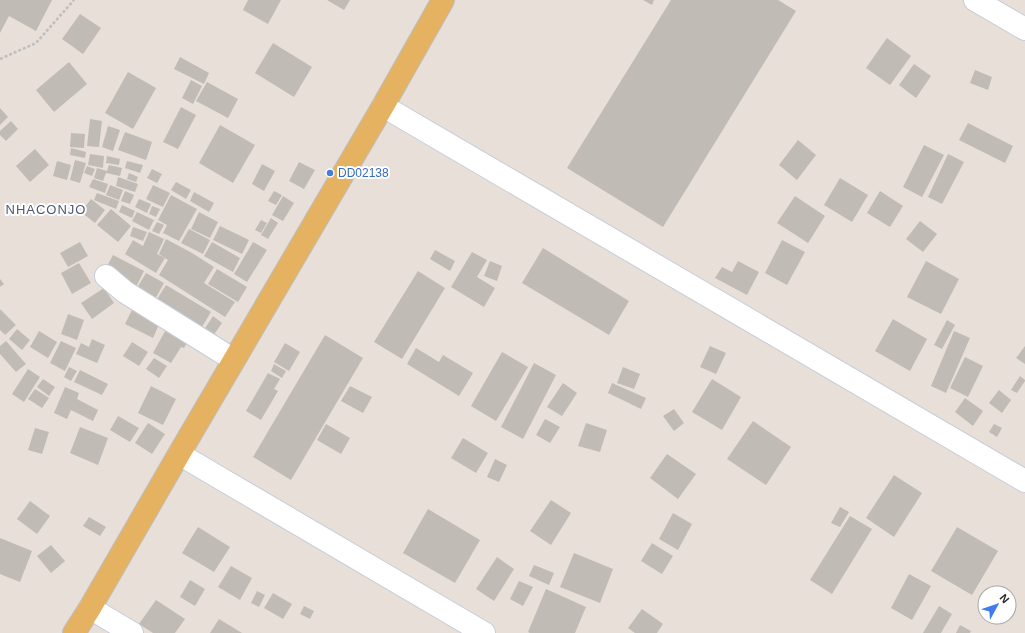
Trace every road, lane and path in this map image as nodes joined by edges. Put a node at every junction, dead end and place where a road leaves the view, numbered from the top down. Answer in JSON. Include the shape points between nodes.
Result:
{"nodes":[{"id":1,"x":74,"y":0,"type":"edge"},
{"id":2,"x":443,"y":0,"type":"edge"},
{"id":3,"x":975,"y":0,"type":"edge"},
{"id":4,"x":1025,"y":29,"type":"edge"},
{"id":5,"x":0,"y":59,"type":"edge"},
{"id":6,"x":384,"y":106,"type":"junction"},
{"id":7,"x":106,"y":276,"type":"dead end"},
{"id":8,"x":234,"y":360,"type":"junction"},
{"id":9,"x":178,"y":454,"type":"junction"},
{"id":10,"x":1025,"y":481,"type":"edge"},
{"id":11,"x":90,"y":608,"type":"junction"},
{"id":12,"x":74,"y":633,"type":"edge"},
{"id":13,"x":132,"y":633,"type":"edge"},
{"id":14,"x":484,"y":633,"type":"edge"}],
"edges":[{"from":1,"to":5,"type":"path","via":[[36,43]]},
{"from":2,"to":6,"type":"main road"},
{"from":3,"to":4,"type":"street"},
{"from":6,"to":8,"type":"main road"},
{"from":6,"to":10,"type":"street"},
{"from":7,"to":8,"type":"street","via":[[124,292]]},
{"from":8,"to":9,"type":"main road"},
{"from":9,"to":11,"type":"main road"},
{"from":9,"to":14,"type":"street"},
{"from":11,"to":12,"type":"main road"},
{"from":11,"to":13,"type":"street"}]}
